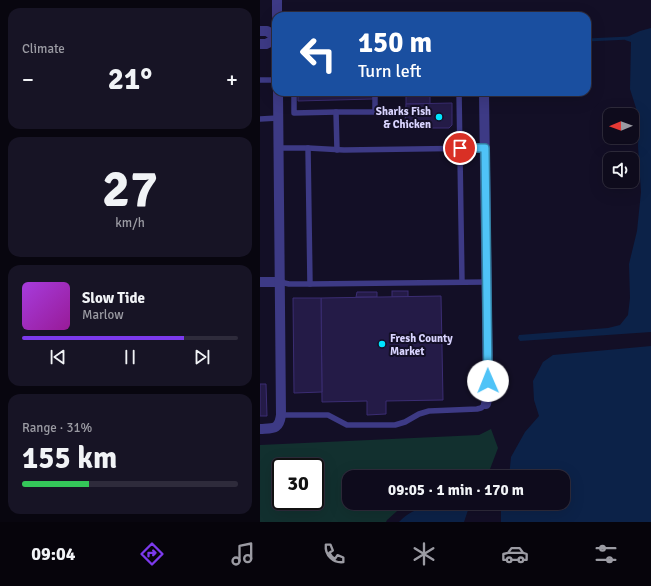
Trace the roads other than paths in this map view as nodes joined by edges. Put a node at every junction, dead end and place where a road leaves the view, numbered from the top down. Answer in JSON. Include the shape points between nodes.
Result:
{"nodes":[{"id":1,"x":277,"y":0,"type":"edge"},
{"id":2,"x":277,"y":12,"type":"edge"},
{"id":3,"x":260,"y":31,"type":"edge"},
{"id":4,"x":272,"y":35,"type":"edge"},
{"id":5,"x":272,"y":40,"type":"edge"},
{"id":6,"x":260,"y":44,"type":"edge"},
{"id":7,"x":260,"y":80,"type":"edge"},
{"id":8,"x":272,"y":80,"type":"edge"},
{"id":9,"x":278,"y":96,"type":"edge"},
{"id":10,"x":294,"y":96,"type":"edge"},
{"id":11,"x":375,"y":96,"type":"edge"},
{"id":12,"x":459,"y":96,"type":"edge"},
{"id":13,"x":484,"y":96,"type":"edge"},
{"id":14,"x":336,"y":112,"type":"junction"},
{"id":15,"x":278,"y":118,"type":"junction"},
{"id":16,"x":260,"y":119,"type":"edge"},
{"id":17,"x":279,"y":148,"type":"junction"},
{"id":18,"x":308,"y":148,"type":"junction"},
{"id":19,"x":460,"y":148,"type":"junction"},
{"id":20,"x":485,"y":148,"type":"junction"},
{"id":21,"x":337,"y":150,"type":"junction"},
{"id":22,"x":260,"y":282,"type":"edge"},
{"id":23,"x":280,"y":282,"type":"junction"},
{"id":24,"x":462,"y":282,"type":"junction"},
{"id":25,"x":487,"y":282,"type":"junction"},
{"id":26,"x":310,"y":284,"type":"junction"},
{"id":27,"x":486,"y":404,"type":"joint"},
{"id":28,"x":281,"y":415,"type":"junction"},
{"id":29,"x":260,"y":429,"type":"edge"}],
"edges":[{"from":1,"to":2,"type":"street"},
{"from":3,"to":4,"type":"street","via":[[267,31]]},
{"from":5,"to":6,"type":"street"},
{"from":7,"to":8,"type":"lane"},
{"from":9,"to":15,"type":"street"},
{"from":10,"to":14,"type":"lane","via":[[294,113]]},
{"from":11,"to":14,"type":"lane","via":[[375,112]]},
{"from":12,"to":19,"type":"lane"},
{"from":13,"to":20,"type":"street"},
{"from":14,"to":21,"type":"lane"},
{"from":15,"to":16,"type":"lane"},
{"from":15,"to":17,"type":"street"},
{"from":17,"to":18,"type":"lane"},
{"from":17,"to":23,"type":"street"},
{"from":18,"to":21,"type":"lane"},
{"from":18,"to":26,"type":"lane"},
{"from":19,"to":20,"type":"lane"},
{"from":19,"to":21,"type":"lane"},
{"from":19,"to":24,"type":"lane"},
{"from":20,"to":25,"type":"street"},
{"from":22,"to":23,"type":"street"},
{"from":23,"to":26,"type":"lane"},
{"from":23,"to":28,"type":"street"},
{"from":24,"to":25,"type":"lane"},
{"from":24,"to":26,"type":"lane"},
{"from":25,"to":27,"type":"street"},
{"from":27,"to":28,"type":"lane","via":[[477,409],[429,411],[395,425],[343,424],[328,415]]},
{"from":28,"to":29,"type":"street","via":[[280,423],[276,427]]}]}
